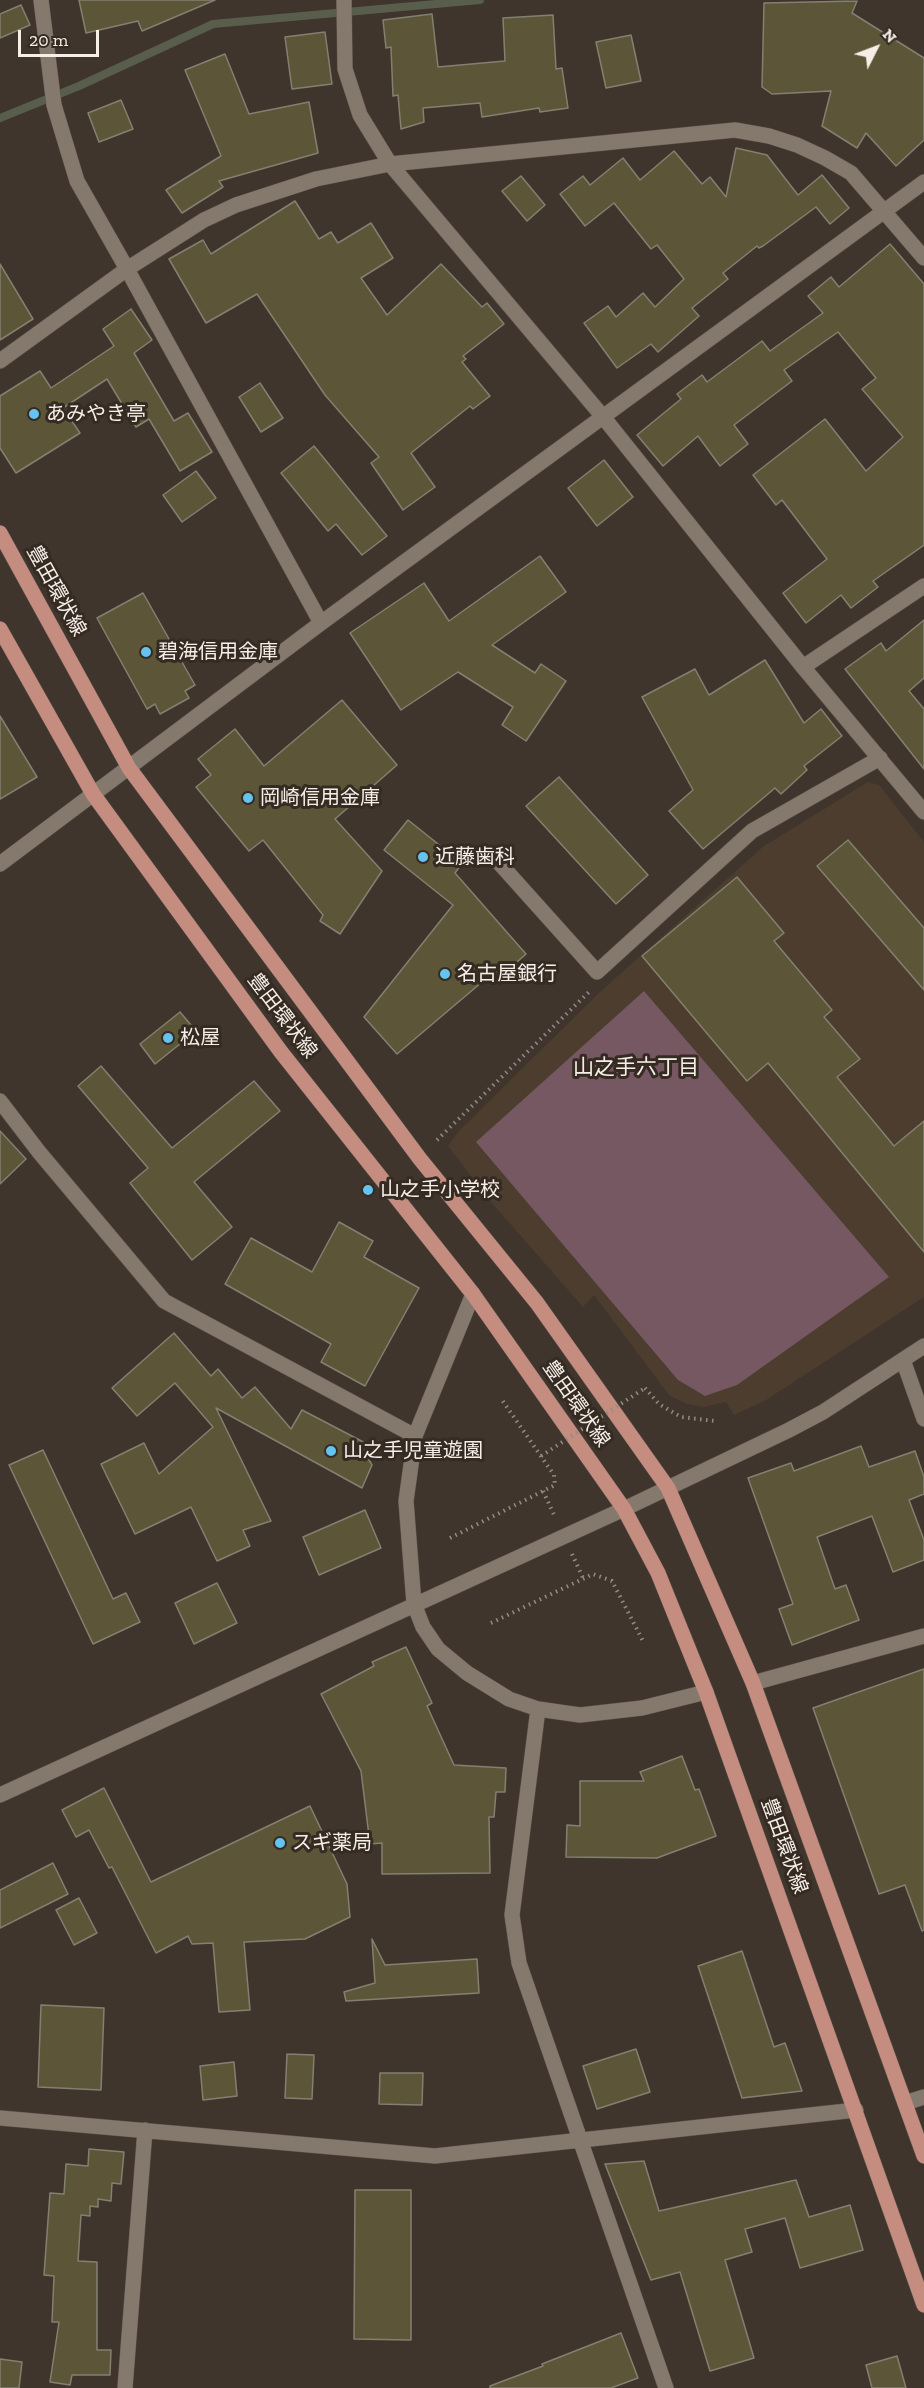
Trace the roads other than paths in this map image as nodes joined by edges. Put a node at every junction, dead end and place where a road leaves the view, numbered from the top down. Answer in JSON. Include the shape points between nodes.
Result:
{"nodes":[{"id":1,"x":41,"y":0,"type":"edge"},
{"id":2,"x":344,"y":0,"type":"edge"},
{"id":3,"x":390,"y":164,"type":"junction"},
{"id":4,"x":924,"y":182,"type":"edge"},
{"id":5,"x":885,"y":211,"type":"junction"},
{"id":6,"x":924,"y":258,"type":"edge"},
{"id":7,"x":127,"y":270,"type":"junction"},
{"id":8,"x":0,"y":361,"type":"edge"},
{"id":9,"x":604,"y":418,"type":"junction"},
{"id":10,"x":0,"y":533,"type":"edge"},
{"id":11,"x":924,"y":586,"type":"edge"},
{"id":12,"x":321,"y":623,"type":"junction"},
{"id":13,"x":0,"y":629,"type":"edge"},
{"id":14,"x":802,"y":667,"type":"junction"},
{"id":15,"x":879,"y":758,"type":"junction"},
{"id":16,"x":129,"y":768,"type":"junction"},
{"id":17,"x":918,"y":793,"type":"edge"},
{"id":18,"x":93,"y":794,"type":"junction"},
{"id":19,"x":924,"y":812,"type":"edge"},
{"id":20,"x":493,"y":856,"type":"dead end"},
{"id":21,"x":0,"y":864,"type":"edge"},
{"id":22,"x":0,"y":1101,"type":"edge"},
{"id":23,"x":473,"y":1294,"type":"junction"},
{"id":24,"x":924,"y":1346,"type":"edge"},
{"id":25,"x":903,"y":1360,"type":"junction"},
{"id":26,"x":924,"y":1419,"type":"edge"},
{"id":27,"x":415,"y":1436,"type":"junction"},
{"id":28,"x":668,"y":1488,"type":"junction"},
{"id":29,"x":624,"y":1509,"type":"junction"},
{"id":30,"x":414,"y":1604,"type":"junction"},
{"id":31,"x":924,"y":1636,"type":"edge"},
{"id":32,"x":753,"y":1683,"type":"junction"},
{"id":33,"x":706,"y":1692,"type":"junction"},
{"id":34,"x":538,"y":1709,"type":"junction"},
{"id":35,"x":0,"y":1795,"type":"edge"},
{"id":36,"x":924,"y":2097,"type":"edge"},
{"id":37,"x":905,"y":2103,"type":"junction"},
{"id":38,"x":856,"y":2110,"type":"junction"},
{"id":39,"x":0,"y":2118,"type":"edge"},
{"id":40,"x":145,"y":2130,"type":"junction"},
{"id":41,"x":582,"y":2141,"type":"junction"},
{"id":42,"x":924,"y":2156,"type":"edge"},
{"id":43,"x":924,"y":2306,"type":"edge"},
{"id":44,"x":125,"y":2388,"type":"edge"},
{"id":45,"x":666,"y":2388,"type":"edge"}],
"edges":[{"from":1,"to":7,"type":"street","via":[[54,105],[77,181]]},
{"from":2,"to":3,"type":"street","via":[[345,69],[360,115]]},
{"from":3,"to":5,"type":"street","via":[[735,130],[768,136],[825,158],[851,173]]},
{"from":3,"to":7,"type":"street","via":[[316,179],[236,205],[204,220]]},
{"from":3,"to":9,"type":"street"},
{"from":4,"to":5,"type":"street"},
{"from":5,"to":6,"type":"street"},
{"from":5,"to":9,"type":"street"},
{"from":7,"to":8,"type":"street"},
{"from":7,"to":12,"type":"street"},
{"from":9,"to":12,"type":"street"},
{"from":9,"to":14,"type":"street"},
{"from":10,"to":16,"type":"main road","name":"豊田環状線"},
{"from":11,"to":14,"type":"street"},
{"from":12,"to":16,"type":"street"},
{"from":13,"to":18,"type":"main road","name":"豊田環状線"},
{"from":14,"to":15,"type":"street"},
{"from":15,"to":17,"type":"street"},
{"from":15,"to":20,"type":"street","via":[[752,831],[597,972]]},
{"from":16,"to":18,"type":"street"},
{"from":16,"to":28,"type":"main road","name":"豊田環状線","via":[[420,1159],[537,1303]]},
{"from":17,"to":19,"type":"street"},
{"from":18,"to":21,"type":"street"},
{"from":18,"to":23,"type":"main road","name":"豊田環状線","via":[[281,1052]]},
{"from":22,"to":27,"type":"street","via":[[164,1301]]},
{"from":23,"to":27,"type":"street"},
{"from":23,"to":29,"type":"main road","name":"豊田環状線"},
{"from":24,"to":25,"type":"street"},
{"from":25,"to":26,"type":"street"},
{"from":25,"to":28,"type":"street","via":[[806,1421]]},
{"from":27,"to":30,"type":"street","via":[[406,1502]]},
{"from":28,"to":29,"type":"street"},
{"from":28,"to":32,"type":"main road","name":"豊田環状線"},
{"from":29,"to":30,"type":"street"},
{"from":29,"to":33,"type":"main road","name":"豊田環状線","via":[[658,1573]]},
{"from":30,"to":34,"type":"street","via":[[438,1649],[494,1690]]},
{"from":30,"to":35,"type":"street"},
{"from":31,"to":32,"type":"street"},
{"from":32,"to":37,"type":"main road","name":"豊田環状線"},
{"from":33,"to":34,"type":"street","via":[[642,1708],[580,1715]]},
{"from":33,"to":38,"type":"main road","name":"豊田環状線"},
{"from":34,"to":41,"type":"street","via":[[512,1915],[530,2002]]},
{"from":36,"to":37,"type":"street"},
{"from":37,"to":42,"type":"main road","name":"豊田環状線"},
{"from":38,"to":41,"type":"street"},
{"from":38,"to":43,"type":"main road","name":"豊田環状線"},
{"from":39,"to":40,"type":"street"},
{"from":40,"to":41,"type":"street","via":[[435,2156]]},
{"from":40,"to":44,"type":"street"},
{"from":41,"to":45,"type":"street"}]}
